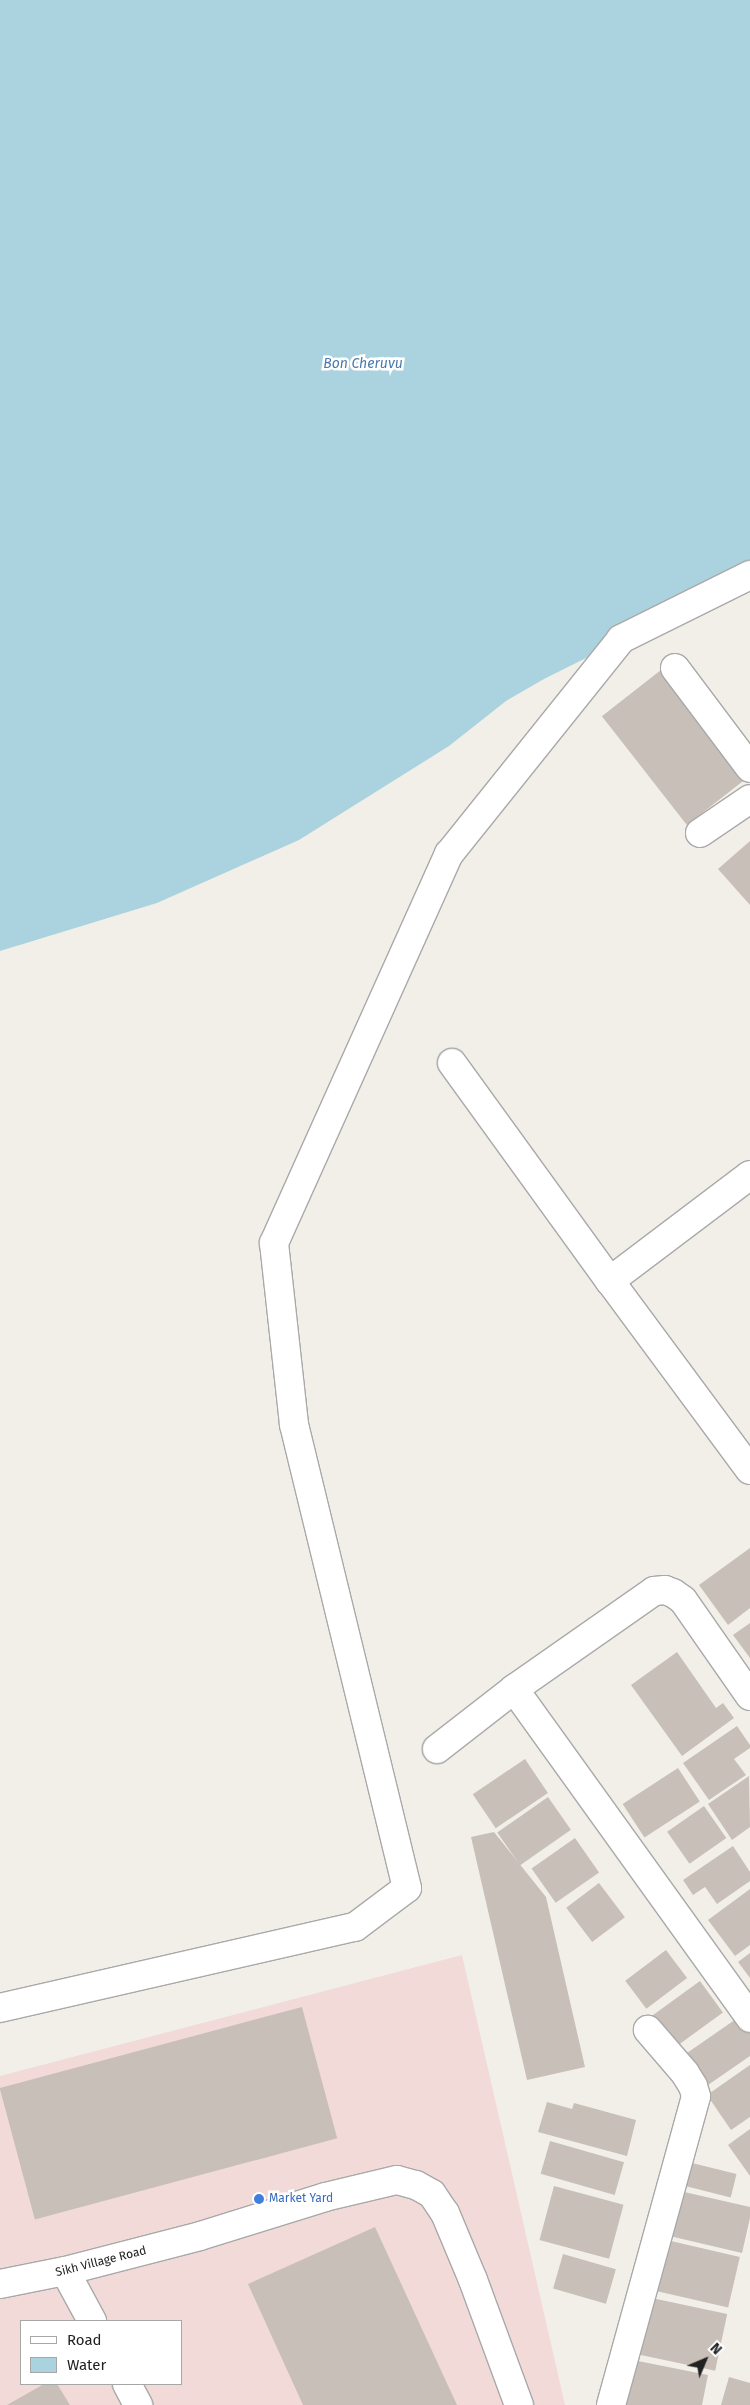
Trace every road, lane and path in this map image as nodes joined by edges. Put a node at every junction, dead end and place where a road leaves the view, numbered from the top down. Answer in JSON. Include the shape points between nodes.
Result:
{"nodes":[{"id":1,"x":750,"y":575,"type":"edge"},
{"id":2,"x":675,"y":668,"type":"dead end"},
{"id":3,"x":750,"y":768,"type":"edge"},
{"id":4,"x":750,"y":799,"type":"edge"},
{"id":5,"x":700,"y":833,"type":"dead end"},
{"id":6,"x":452,"y":1063,"type":"dead end"},
{"id":7,"x":750,"y":1175,"type":"edge"},
{"id":8,"x":610,"y":1281,"type":"junction"},
{"id":9,"x":750,"y":1470,"type":"edge"},
{"id":10,"x":514,"y":1689,"type":"junction"},
{"id":11,"x":750,"y":1696,"type":"edge"},
{"id":12,"x":438,"y":1749,"type":"dead end"},
{"id":13,"x":0,"y":2008,"type":"edge"},
{"id":14,"x":750,"y":2018,"type":"edge"},
{"id":15,"x":648,"y":2030,"type":"dead end"},
{"id":16,"x":65,"y":2272,"type":"junction"},
{"id":17,"x":0,"y":2284,"type":"edge"},
{"id":18,"x":91,"y":2320,"type":"edge"},
{"id":19,"x":128,"y":2385,"type":"edge"},
{"id":20,"x":138,"y":2405,"type":"edge"},
{"id":21,"x":519,"y":2405,"type":"edge"},
{"id":22,"x":611,"y":2405,"type":"edge"}],
"edges":[{"from":1,"to":13,"type":"street","via":[[621,639],[449,854],[274,1243],[294,1424],[407,1888],[355,1927]]},
{"from":2,"to":3,"type":"street"},
{"from":4,"to":5,"type":"street"},
{"from":6,"to":8,"type":"street"},
{"from":7,"to":8,"type":"street"},
{"from":8,"to":9,"type":"street"},
{"from":10,"to":11,"type":"street","via":[[654,1591],[665,1590],[682,1600]]},
{"from":10,"to":12,"type":"street"},
{"from":10,"to":14,"type":"street"},
{"from":15,"to":22,"type":"street","via":[[685,2074],[696,2096]]},
{"from":16,"to":17,"type":"street","name":"Sikh Village Road"},
{"from":16,"to":18,"type":"street"},
{"from":16,"to":21,"type":"street","name":"Sikh Village Road","via":[[200,2236],[325,2197],[397,2180],[416,2185],[432,2194],[444,2213],[473,2280]]},
{"from":19,"to":20,"type":"street"}]}
